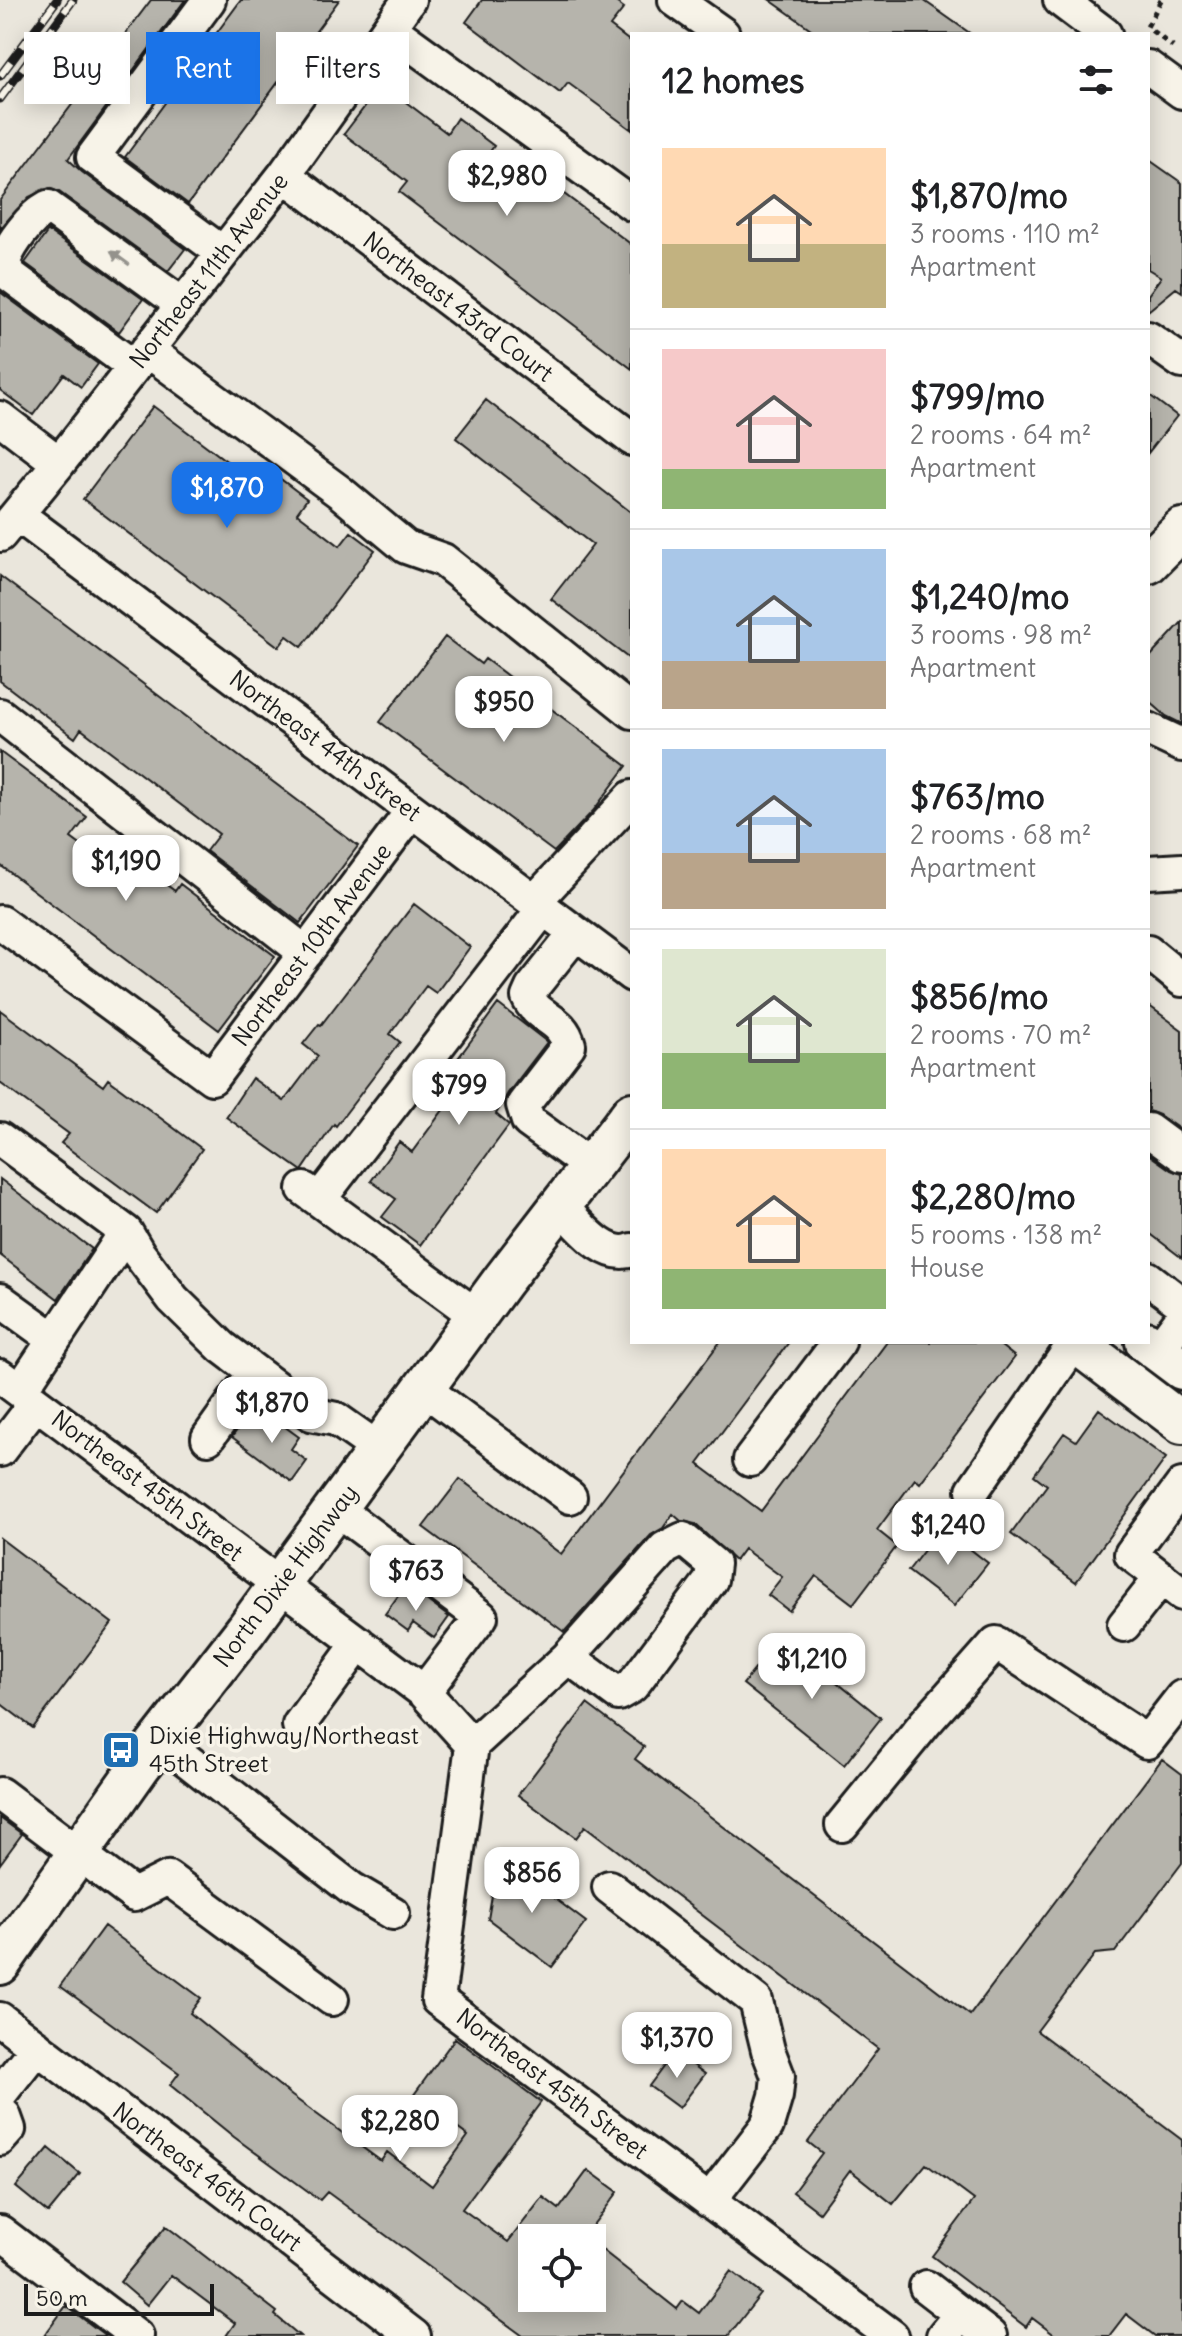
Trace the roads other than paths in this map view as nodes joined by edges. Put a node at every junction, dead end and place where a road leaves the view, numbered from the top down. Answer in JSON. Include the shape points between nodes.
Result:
{"nodes":[{"id":1,"x":209,"y":0,"type":"edge"},
{"id":2,"x":409,"y":0,"type":"edge"},
{"id":3,"x":675,"y":0,"type":"edge"},
{"id":4,"x":1060,"y":0,"type":"edge"},
{"id":5,"x":389,"y":28,"type":"junction"},
{"id":6,"x":720,"y":32,"type":"edge"},
{"id":7,"x":1102,"y":32,"type":"edge"},
{"id":8,"x":1150,"y":68,"type":"edge"},
{"id":9,"x":1182,"y":92,"type":"edge"},
{"id":10,"x":284,"y":175,"type":"junction"},
{"id":11,"x":630,"y":203,"type":"edge"},
{"id":12,"x":223,"y":253,"type":"junction"},
{"id":13,"x":183,"y":305,"type":"junction"},
{"id":14,"x":1150,"y":339,"type":"edge"},
{"id":15,"x":141,"y":358,"type":"junction"},
{"id":16,"x":1182,"y":362,"type":"edge"},
{"id":17,"x":0,"y":418,"type":"edge"},
{"id":18,"x":630,"y":437,"type":"edge"},
{"id":19,"x":59,"y":463,"type":"junction"},
{"id":20,"x":9,"y":525,"type":"edge"},
{"id":21,"x":1182,"y":529,"type":"edge"},
{"id":22,"x":1150,"y":561,"type":"edge"},
{"id":23,"x":630,"y":710,"type":"edge"},
{"id":24,"x":0,"y":715,"type":"edge"},
{"id":25,"x":1150,"y":730,"type":"edge"},
{"id":26,"x":1182,"y":745,"type":"edge"},
{"id":27,"x":630,"y":800,"type":"edge"},
{"id":28,"x":412,"y":811,"type":"junction"},
{"id":29,"x":1182,"y":870,"type":"edge"},
{"id":30,"x":1150,"y":872,"type":"edge"},
{"id":31,"x":538,"y":906,"type":"junction"},
{"id":32,"x":0,"y":922,"type":"edge"},
{"id":33,"x":576,"y":933,"type":"junction"},
{"id":34,"x":306,"y":953,"type":"junction"},
{"id":35,"x":1150,"y":954,"type":"edge"},
{"id":36,"x":630,"y":974,"type":"edge"},
{"id":37,"x":1182,"y":980,"type":"edge"},
{"id":38,"x":630,"y":1116,"type":"edge"},
{"id":39,"x":1150,"y":1131,"type":"edge"},
{"id":40,"x":0,"y":1139,"type":"edge"},
{"id":41,"x":1182,"y":1155,"type":"edge"},
{"id":42,"x":590,"y":1166,"type":"junction"},
{"id":43,"x":560,"y":1205,"type":"junction"},
{"id":44,"x":126,"y":1232,"type":"junction"},
{"id":45,"x":630,"y":1251,"type":"edge"},
{"id":46,"x":1150,"y":1280,"type":"edge"},
{"id":47,"x":0,"y":1300,"type":"edge"},
{"id":48,"x":1182,"y":1304,"type":"edge"},
{"id":49,"x":477,"y":1316,"type":"junction"},
{"id":50,"x":1182,"y":1318,"type":"edge"},
{"id":51,"x":54,"y":1339,"type":"junction"},
{"id":52,"x":837,"y":1344,"type":"edge"},
{"id":53,"x":1074,"y":1344,"type":"edge"},
{"id":54,"x":1078,"y":1344,"type":"edge"},
{"id":55,"x":1162,"y":1354,"type":"edge"},
{"id":56,"x":255,"y":1372,"type":"junction"},
{"id":57,"x":424,"y":1389,"type":"junction"},
{"id":58,"x":18,"y":1390,"type":"edge"},
{"id":59,"x":1182,"y":1423,"type":"edge"},
{"id":60,"x":208,"y":1438,"type":"dead end"},
{"id":61,"x":0,"y":1450,"type":"edge"},
{"id":62,"x":380,"y":1450,"type":"junction"},
{"id":63,"x":750,"y":1460,"type":"dead end"},
{"id":64,"x":1182,"y":1485,"type":"edge"},
{"id":65,"x":973,"y":1490,"type":"dead end"},
{"id":66,"x":570,"y":1497,"type":"dead end"},
{"id":67,"x":336,"y":1509,"type":"junction"},
{"id":68,"x":279,"y":1585,"type":"junction"},
{"id":69,"x":1172,"y":1586,"type":"edge"},
{"id":70,"x":1124,"y":1625,"type":"dead end"},
{"id":71,"x":359,"y":1643,"type":"junction"},
{"id":72,"x":568,"y":1657,"type":"junction"},
{"id":73,"x":424,"y":1692,"type":"junction"},
{"id":74,"x":1182,"y":1697,"type":"edge"},
{"id":75,"x":299,"y":1725,"type":"dead end"},
{"id":76,"x":161,"y":1740,"type":"junction"},
{"id":77,"x":472,"y":1745,"type":"junction"},
{"id":78,"x":0,"y":1794,"type":"edge"},
{"id":79,"x":842,"y":1825,"type":"dead end"},
{"id":80,"x":78,"y":1853,"type":"junction"},
{"id":81,"x":609,"y":1887,"type":"dead end"},
{"id":82,"x":393,"y":1913,"type":"dead end"},
{"id":83,"x":0,"y":1964,"type":"edge"},
{"id":84,"x":332,"y":1999,"type":"dead end"},
{"id":85,"x":0,"y":2019,"type":"edge"},
{"id":86,"x":37,"y":2047,"type":"junction"},
{"id":87,"x":0,"y":2094,"type":"edge"},
{"id":88,"x":0,"y":2112,"type":"edge"},
{"id":89,"x":0,"y":2139,"type":"edge"},
{"id":90,"x":709,"y":2201,"type":"junction"},
{"id":91,"x":0,"y":2232,"type":"edge"},
{"id":92,"x":926,"y":2287,"type":"dead end"},
{"id":93,"x":952,"y":2325,"type":"edge"},
{"id":94,"x":137,"y":2336,"type":"edge"},
{"id":95,"x":414,"y":2336,"type":"edge"},
{"id":96,"x":892,"y":2336,"type":"edge"},
{"id":97,"x":990,"y":2336,"type":"edge"}],
"edges":[{"from":1,"to":12,"type":"street","via":[[93,157]]},
{"from":2,"to":5,"type":"street","name":"Northeast 11th Avenue"},
{"from":3,"to":6,"type":"street"},
{"from":4,"to":7,"type":"street"},
{"from":5,"to":10,"type":"street","name":"Northeast 11th Avenue"},
{"from":5,"to":11,"type":"street"},
{"from":8,"to":9,"type":"street"},
{"from":10,"to":12,"type":"street","name":"Northeast 11th Avenue"},
{"from":10,"to":18,"type":"street","name":"Northeast 43rd Court"},
{"from":12,"to":13,"type":"street","name":"Northeast 11th Avenue"},
{"from":13,"to":15,"type":"street","name":"Northeast 11th Avenue"},
{"from":13,"to":15,"type":"street","one_way":true,"via":[[48,207],[40,211],[5,256],[3,264],[11,276]]},
{"from":14,"to":16,"type":"street"},
{"from":15,"to":19,"type":"street","name":"Northeast 11th Avenue"},
{"from":15,"to":23,"type":"street","via":[[341,493],[406,547],[443,560]]},
{"from":17,"to":19,"type":"street"},
{"from":19,"to":20,"type":"street","name":"Northeast 11th Avenue"},
{"from":20,"to":28,"type":"street","name":"Northeast 44th Street"},
{"from":21,"to":22,"type":"main road"},
{"from":24,"to":34,"type":"street"},
{"from":25,"to":26,"type":"street"},
{"from":27,"to":31,"type":"street"},
{"from":28,"to":31,"type":"street","name":"Northeast 44th Street"},
{"from":28,"to":34,"type":"street","name":"Northeast 10th Avenue"},
{"from":29,"to":30,"type":"street"},
{"from":31,"to":33,"type":"street","name":"Northeast 44th Street"},
{"from":31,"to":49,"type":"street","via":[[312,1195]]},
{"from":32,"to":34,"type":"street","name":"Northeast 10th Avenue","via":[[212,1078]]},
{"from":33,"to":36,"type":"street","name":"Northeast 44th Street"},
{"from":33,"to":42,"type":"street","via":[[528,997],[566,1032],[569,1045],[523,1105],[528,1121]]},
{"from":35,"to":37,"type":"street"},
{"from":38,"to":42,"type":"main road","name":"North Dixie Highway"},
{"from":39,"to":41,"type":"street"},
{"from":40,"to":44,"type":"street"},
{"from":42,"to":43,"type":"main road","name":"North Dixie Highway"},
{"from":43,"to":45,"type":"street","via":[[606,1249]]},
{"from":43,"to":49,"type":"main road","name":"North Dixie Highway"},
{"from":44,"to":51,"type":"street"},
{"from":44,"to":56,"type":"street","via":[[173,1299]]},
{"from":46,"to":48,"type":"street"},
{"from":47,"to":51,"type":"street"},
{"from":49,"to":57,"type":"main road","name":"North Dixie Highway"},
{"from":50,"to":55,"type":"street"},
{"from":51,"to":58,"type":"street"},
{"from":52,"to":63,"type":"street"},
{"from":53,"to":65,"type":"street"},
{"from":54,"to":59,"type":"main road"},
{"from":56,"to":60,"type":"street"},
{"from":56,"to":62,"type":"street","via":[[311,1414],[336,1419]]},
{"from":57,"to":62,"type":"main road","name":"North Dixie Highway"},
{"from":57,"to":66,"type":"street"},
{"from":58,"to":61,"type":"street"},
{"from":58,"to":68,"type":"street","name":"Northeast 45th Street"},
{"from":62,"to":67,"type":"main road","name":"North Dixie Highway"},
{"from":64,"to":69,"type":"street","via":[[1131,1554]]},
{"from":67,"to":68,"type":"main road","name":"North Dixie Highway"},
{"from":67,"to":73,"type":"street","via":[[481,1617]]},
{"from":68,"to":71,"type":"street","name":"Northeast 45th Street"},
{"from":68,"to":76,"type":"main road","name":"North Dixie Highway"},
{"from":69,"to":70,"type":"street"},
{"from":71,"to":73,"type":"street","name":"Northeast 45th Street"},
{"from":71,"to":75,"type":"street"},
{"from":72,"to":72,"type":"street","via":[[618,1694],[632,1686],[711,1580],[713,1564],[683,1539],[665,1548]]},
{"from":72,"to":77,"type":"street"},
{"from":73,"to":77,"type":"street","name":"Northeast 45th Street"},
{"from":74,"to":79,"type":"street","via":[[1147,1742],[996,1643]]},
{"from":76,"to":80,"type":"main road","name":"North Dixie Highway"},
{"from":76,"to":82,"type":"street","via":[[352,1889]]},
{"from":77,"to":90,"type":"street","name":"Northeast 45th Street","via":[[438,2000]]},
{"from":78,"to":80,"type":"street"},
{"from":80,"to":83,"type":"main road","name":"North Dixie Highway"},
{"from":80,"to":84,"type":"street","via":[[134,1895],[168,1878]]},
{"from":81,"to":90,"type":"street","via":[[756,2001],[778,2076],[776,2096],[767,2126]]},
{"from":85,"to":86,"type":"street","name":"Northeast 46th Court"},
{"from":86,"to":87,"type":"street"},
{"from":86,"to":95,"type":"street","name":"Northeast 46th Court"},
{"from":88,"to":89,"type":"street","via":[[9,2129]]},
{"from":90,"to":96,"type":"street","name":"Northeast 45th Street"},
{"from":91,"to":94,"type":"street"},
{"from":92,"to":93,"type":"street"},
{"from":93,"to":97,"type":"street"}]}
